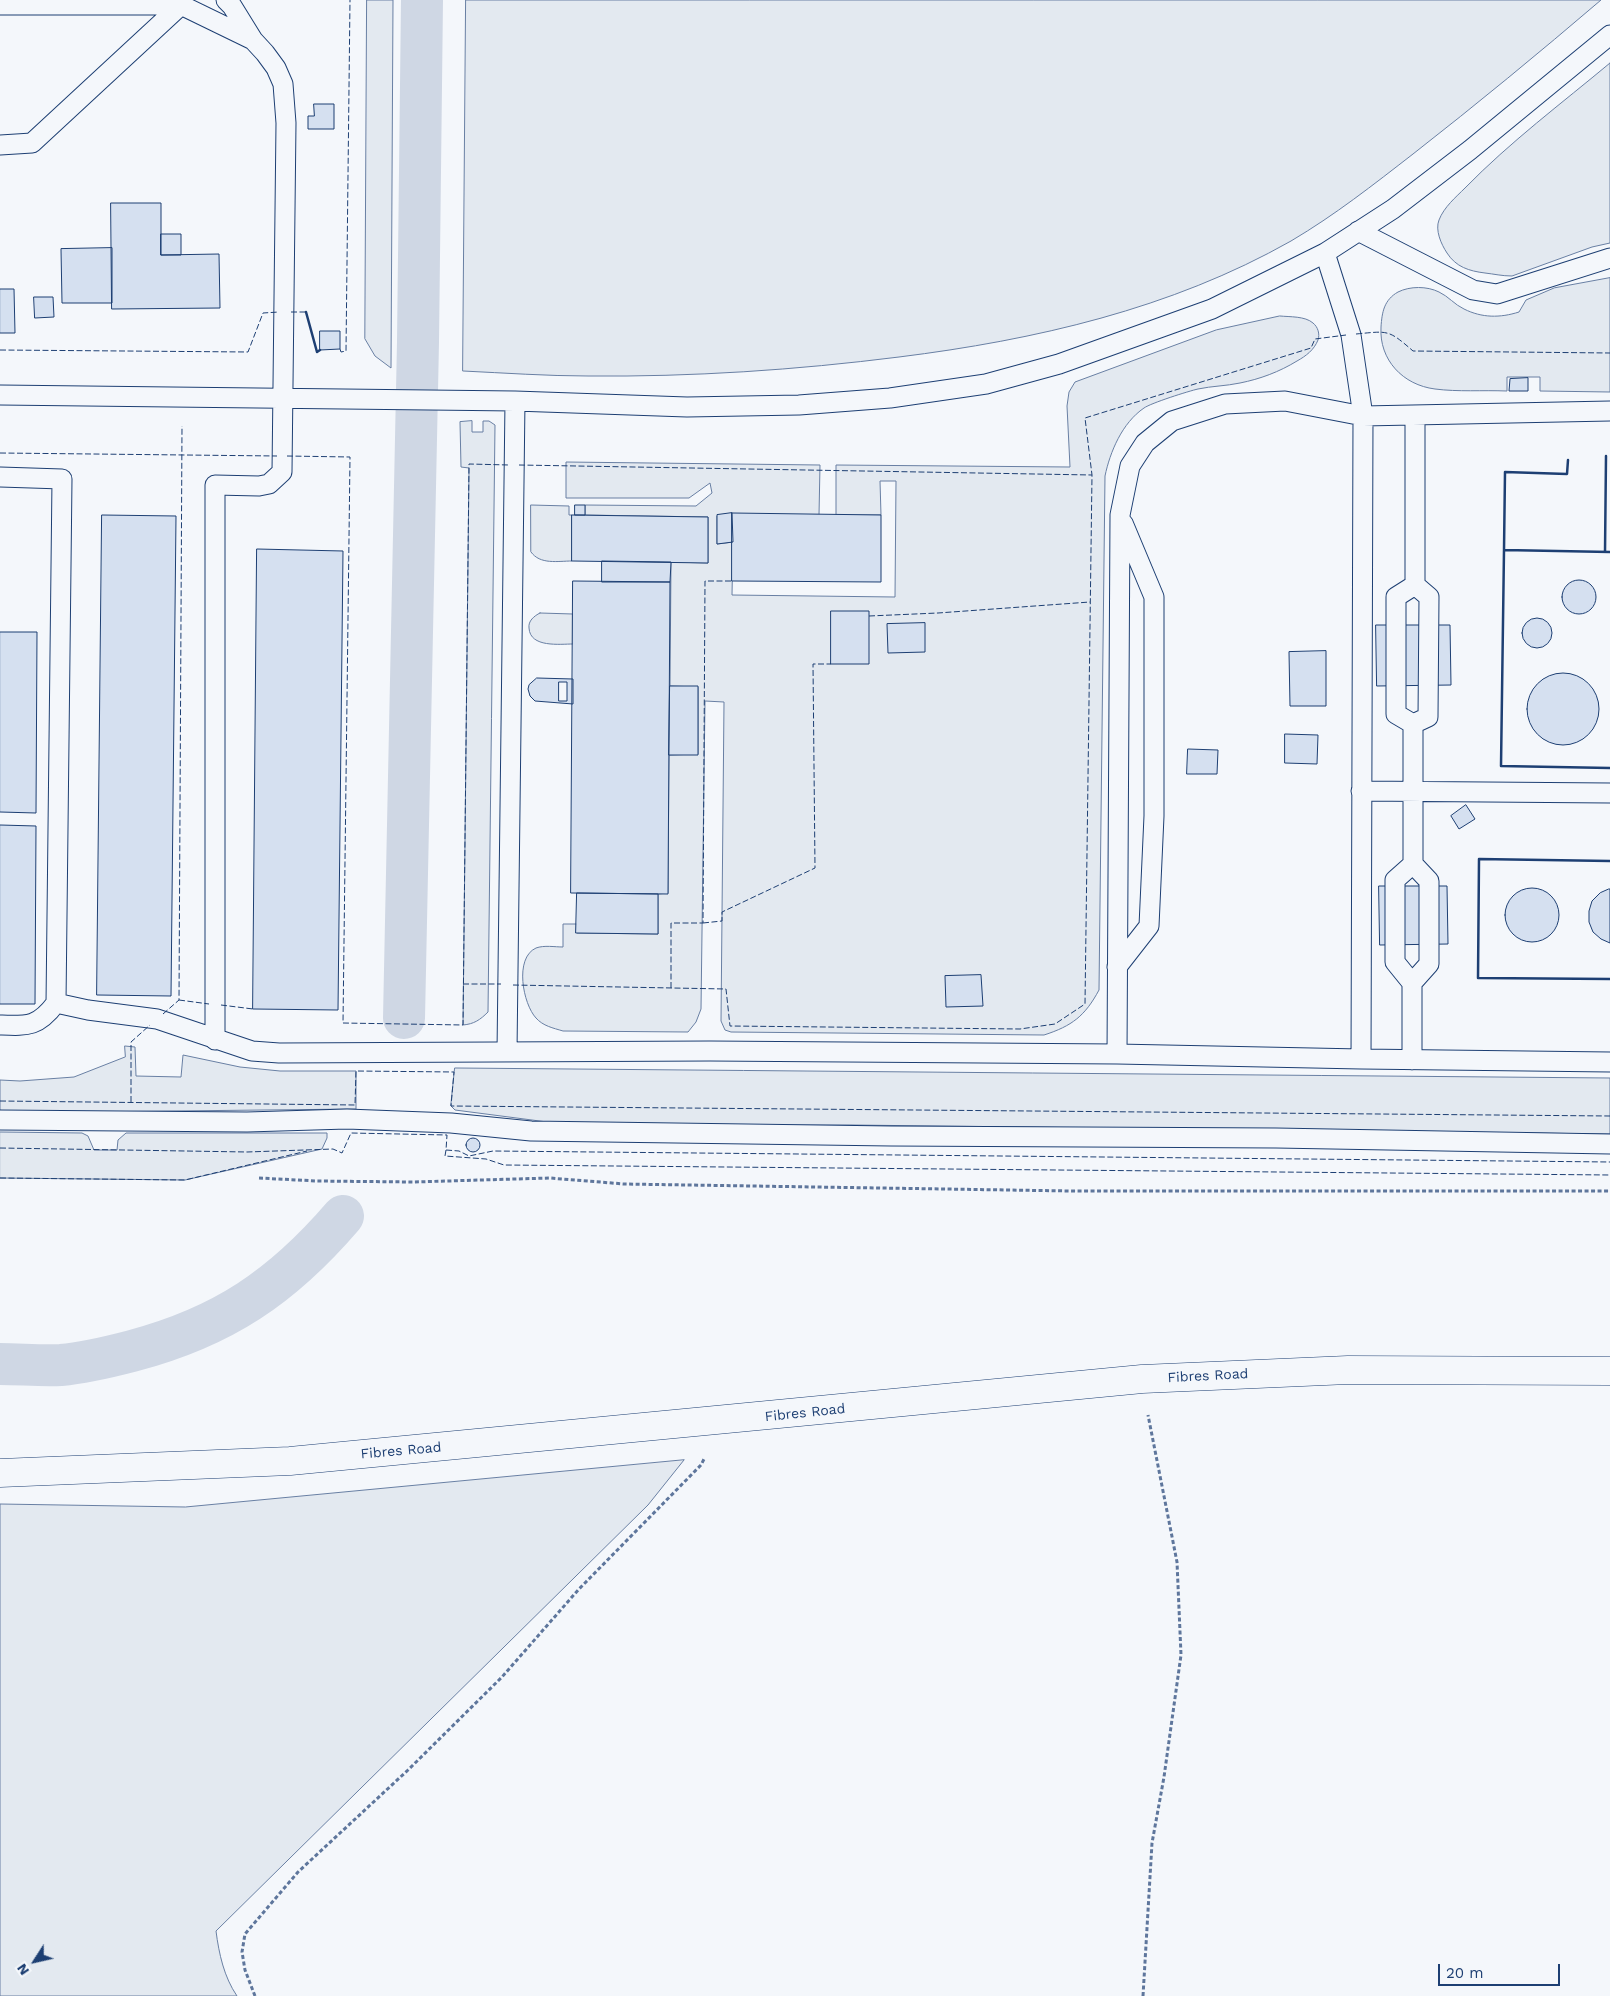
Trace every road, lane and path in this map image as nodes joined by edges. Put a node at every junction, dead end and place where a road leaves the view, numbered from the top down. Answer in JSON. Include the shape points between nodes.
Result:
{"nodes":[{"id":1,"x":226,"y":0,"type":"edge"},
{"id":2,"x":178,"y":3,"type":"edge"},
{"id":3,"x":0,"y":5,"type":"edge"},
{"id":4,"x":1610,"y":35,"type":"edge"},
{"id":5,"x":253,"y":40,"type":"junction"},
{"id":6,"x":0,"y":145,"type":"edge"},
{"id":7,"x":1358,"y":232,"type":"junction"},
{"id":8,"x":1325,"y":253,"type":"junction"},
{"id":9,"x":1610,"y":258,"type":"edge"},
{"id":10,"x":0,"y":395,"type":"edge"},
{"id":11,"x":284,"y":398,"type":"junction"},
{"id":12,"x":515,"y":401,"type":"junction"},
{"id":13,"x":1610,"y":411,"type":"edge"},
{"id":14,"x":1415,"y":414,"type":"junction"},
{"id":15,"x":1363,"y":416,"type":"junction"},
{"id":16,"x":0,"y":477,"type":"edge"},
{"id":17,"x":1120,"y":515,"type":"junction"},
{"id":18,"x":1415,"y":585,"type":"junction"},
{"id":19,"x":1414,"y":724,"type":"junction"},
{"id":20,"x":1362,"y":791,"type":"junction"},
{"id":21,"x":1413,"y":792,"type":"junction"},
{"id":22,"x":1610,"y":793,"type":"edge"},
{"id":23,"x":1413,"y":864,"type":"junction"},
{"id":24,"x":1117,"y":967,"type":"junction"},
{"id":25,"x":1412,"y":983,"type":"junction"},
{"id":26,"x":56,"y":1003,"type":"junction"},
{"id":27,"x":0,"y":1025,"type":"edge"},
{"id":28,"x":215,"y":1040,"type":"junction"},
{"id":29,"x":507,"y":1052,"type":"junction"},
{"id":30,"x":1117,"y":1054,"type":"junction"},
{"id":31,"x":1361,"y":1059,"type":"junction"},
{"id":32,"x":1412,"y":1060,"type":"junction"},
{"id":33,"x":1610,"y":1062,"type":"edge"},
{"id":34,"x":0,"y":1120,"type":"edge"},
{"id":35,"x":1610,"y":1144,"type":"edge"},
{"id":36,"x":259,"y":1178,"type":"dead end"},
{"id":37,"x":1610,"y":1191,"type":"edge"},
{"id":38,"x":1610,"y":1371,"type":"edge"},
{"id":39,"x":1142,"y":1379,"type":"junction"},
{"id":40,"x":724,"y":1420,"type":"junction"},
{"id":41,"x":0,"y":1472,"type":"edge"},
{"id":42,"x":255,"y":1996,"type":"edge"},
{"id":43,"x":1143,"y":1996,"type":"edge"}],
"edges":[{"from":1,"to":5,"type":"lane"},
{"from":2,"to":3,"type":"lane"},
{"from":2,"to":5,"type":"lane"},
{"from":2,"to":6,"type":"lane","via":[[32,143]]},
{"from":4,"to":7,"type":"lane","via":[[1470,150]]},
{"from":5,"to":11,"type":"lane","via":[[276,68],[285,96]]},
{"from":7,"to":8,"type":"lane"},
{"from":7,"to":9,"type":"lane","via":[[1473,290],[1497,294]]},
{"from":8,"to":12,"type":"lane","via":[[1212,309],[1059,364],[986,384],[890,398],[799,405],[687,407]]},
{"from":8,"to":15,"type":"lane","via":[[1351,335]]},
{"from":10,"to":11,"type":"lane"},
{"from":11,"to":12,"type":"lane"},
{"from":11,"to":28,"type":"lane","via":[[282,472],[269,484],[259,486],[214,485]]},
{"from":12,"to":29,"type":"lane"},
{"from":13,"to":14,"type":"lane"},
{"from":14,"to":15,"type":"lane"},
{"from":14,"to":18,"type":"lane"},
{"from":15,"to":17,"type":"lane","via":[[1285,401],[1225,404],[1172,420],[1145,443],[1130,466]]},
{"from":15,"to":20,"type":"lane"},
{"from":16,"to":26,"type":"lane","via":[[62,479]]},
{"from":17,"to":24,"type":"lane"},
{"from":17,"to":24,"type":"lane","via":[[1154,597],[1154,816],[1149,926]]},
{"from":18,"to":19,"type":"lane","via":[[1429,597],[1428,717]]},
{"from":18,"to":19,"type":"lane","via":[[1396,597],[1396,714]]},
{"from":19,"to":21,"type":"lane"},
{"from":20,"to":21,"type":"lane"},
{"from":20,"to":31,"type":"lane"},
{"from":21,"to":22,"type":"lane"},
{"from":21,"to":23,"type":"lane"},
{"from":23,"to":25,"type":"lane","via":[[1429,881],[1429,964]]},
{"from":23,"to":25,"type":"lane","via":[[1395,880],[1395,962]]},
{"from":24,"to":30,"type":"lane"},
{"from":25,"to":32,"type":"lane"},
{"from":26,"to":27,"type":"lane","via":[[45,1018],[25,1026]]},
{"from":26,"to":28,"type":"lane","via":[[157,1019]]},
{"from":28,"to":29,"type":"lane","via":[[252,1051],[279,1053]]},
{"from":29,"to":30,"type":"lane"},
{"from":30,"to":31,"type":"lane"},
{"from":31,"to":32,"type":"lane"},
{"from":32,"to":33,"type":"lane"},
{"from":34,"to":35,"type":"lane","via":[[247,1122],[347,1119],[451,1123],[531,1131]]},
{"from":36,"to":37,"type":"path","via":[[413,1182],[550,1178],[624,1184],[1072,1192]]},
{"from":38,"to":39,"type":"street","name":"Fibres Road","via":[[1348,1370]]},
{"from":39,"to":40,"type":"street","name":"Fibres Road"},
{"from":39,"to":43,"type":"path","via":[[1177,1562],[1181,1655],[1152,1843]]},
{"from":40,"to":41,"type":"street","name":"Fibres Road","via":[[290,1461]]},
{"from":40,"to":42,"type":"path","via":[[701,1465],[579,1589],[502,1677],[298,1872],[245,1934],[242,1952]]}]}
